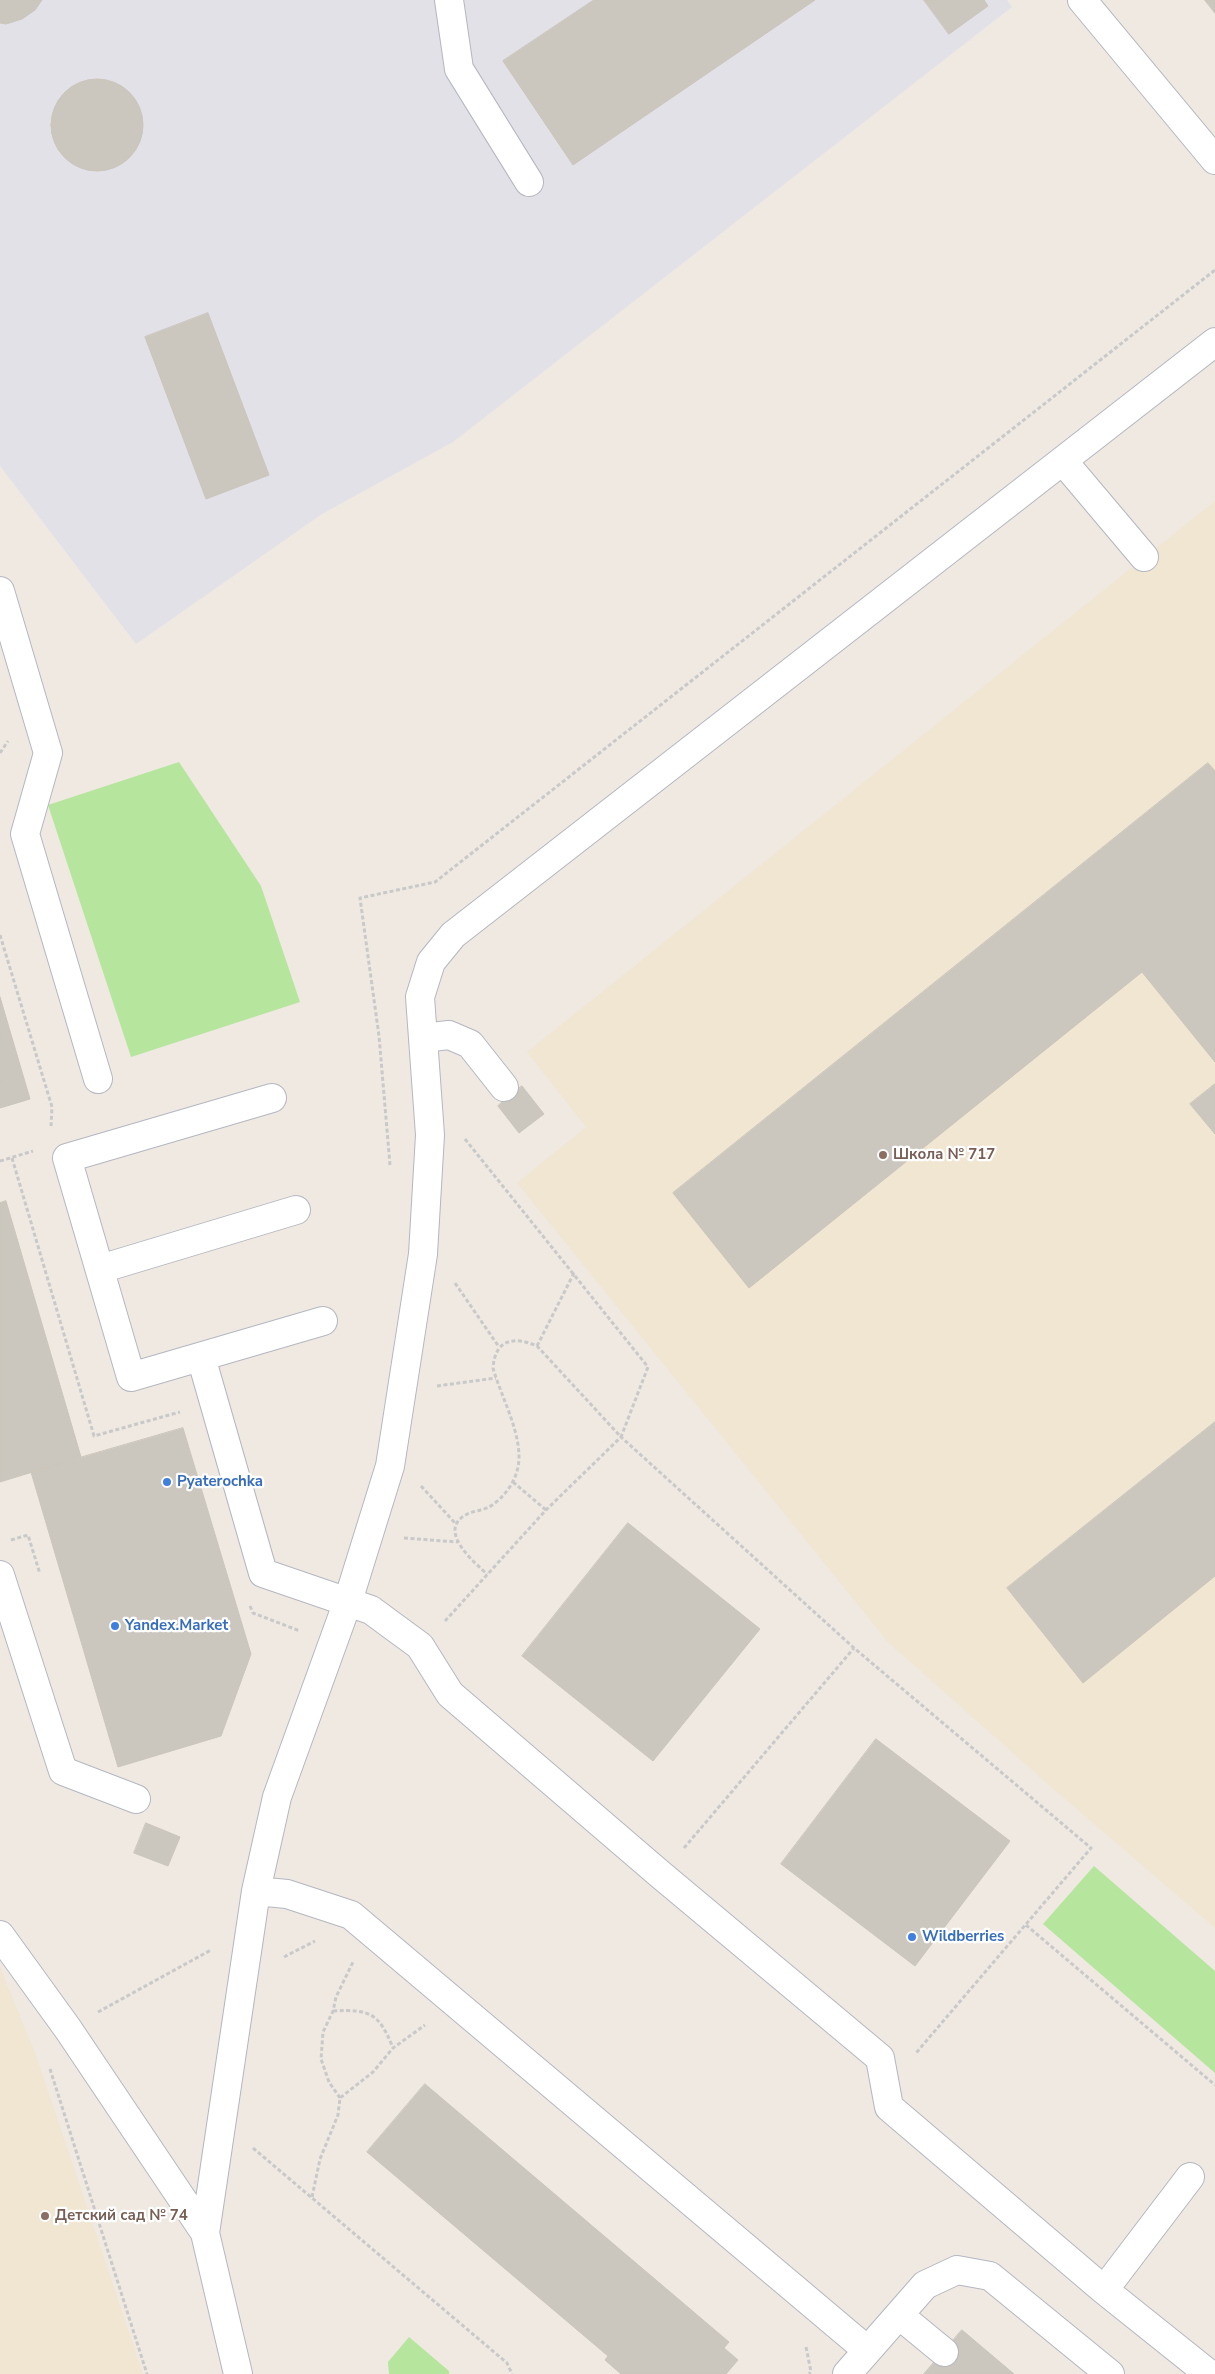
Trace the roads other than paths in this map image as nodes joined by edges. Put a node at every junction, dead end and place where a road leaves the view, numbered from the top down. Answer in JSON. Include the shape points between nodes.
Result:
{"nodes":[{"id":1,"x":449,"y":0,"type":"edge"},
{"id":2,"x":1082,"y":0,"type":"edge"},
{"id":3,"x":1215,"y":160,"type":"edge"},
{"id":4,"x":529,"y":182,"type":"dead end"},
{"id":5,"x":1215,"y":342,"type":"edge"},
{"id":6,"x":1063,"y":461,"type":"junction"},
{"id":7,"x":1144,"y":557,"type":"dead end"},
{"id":8,"x":0,"y":591,"type":"edge"},
{"id":9,"x":423,"y":1038,"type":"junction"},
{"id":10,"x":98,"y":1079,"type":"dead end"},
{"id":11,"x":504,"y":1087,"type":"dead end"},
{"id":12,"x":272,"y":1098,"type":"dead end"},
{"id":13,"x":296,"y":1210,"type":"dead end"},
{"id":14,"x":100,"y":1270,"type":"junction"},
{"id":15,"x":323,"y":1321,"type":"dead end"},
{"id":16,"x":201,"y":1357,"type":"junction"},
{"id":17,"x":0,"y":1574,"type":"edge"},
{"id":18,"x":348,"y":1601,"type":"junction"},
{"id":19,"x":136,"y":1799,"type":"dead end"},
{"id":20,"x":256,"y":1891,"type":"junction"},
{"id":21,"x":0,"y":1935,"type":"edge"},
{"id":22,"x":1190,"y":2177,"type":"dead end"},
{"id":23,"x":205,"y":2233,"type":"junction"},
{"id":24,"x":1104,"y":2290,"type":"junction"},
{"id":25,"x":899,"y":2315,"type":"junction"},
{"id":26,"x":867,"y":2350,"type":"junction"},
{"id":27,"x":944,"y":2352,"type":"dead end"},
{"id":28,"x":238,"y":2374,"type":"edge"},
{"id":29,"x":847,"y":2374,"type":"edge"},
{"id":30,"x":1110,"y":2374,"type":"edge"},
{"id":31,"x":1209,"y":2374,"type":"edge"}],
"edges":[{"from":1,"to":4,"type":"street","via":[[459,68]]},
{"from":2,"to":3,"type":"street"},
{"from":5,"to":6,"type":"street"},
{"from":6,"to":7,"type":"street"},
{"from":6,"to":9,"type":"street","via":[[453,935],[431,962],[420,997]]},
{"from":8,"to":10,"type":"street","via":[[48,753],[25,834]]},
{"from":9,"to":11,"type":"street","via":[[449,1035],[470,1044]]},
{"from":9,"to":18,"type":"street","via":[[430,1135],[423,1254],[390,1466]]},
{"from":12,"to":14,"type":"street","via":[[67,1158]]},
{"from":13,"to":14,"type":"street"},
{"from":14,"to":16,"type":"street","via":[[131,1377]]},
{"from":15,"to":16,"type":"street"},
{"from":16,"to":18,"type":"street","via":[[264,1573]]},
{"from":17,"to":19,"type":"street","via":[[63,1771]]},
{"from":18,"to":20,"type":"street","via":[[277,1797]]},
{"from":18,"to":24,"type":"street","via":[[371,1610],[420,1646],[450,1694],[880,2058],[889,2107]]},
{"from":20,"to":23,"type":"street"},
{"from":20,"to":26,"type":"street","via":[[287,1894],[350,1914]]},
{"from":21,"to":23,"type":"street","via":[[68,2029]]},
{"from":22,"to":24,"type":"street"},
{"from":23,"to":28,"type":"street"},
{"from":24,"to":31,"type":"street"},
{"from":25,"to":26,"type":"street"},
{"from":25,"to":27,"type":"street"},
{"from":25,"to":30,"type":"street","via":[[925,2285],[957,2270],[990,2276]]},
{"from":26,"to":29,"type":"street"}]}
